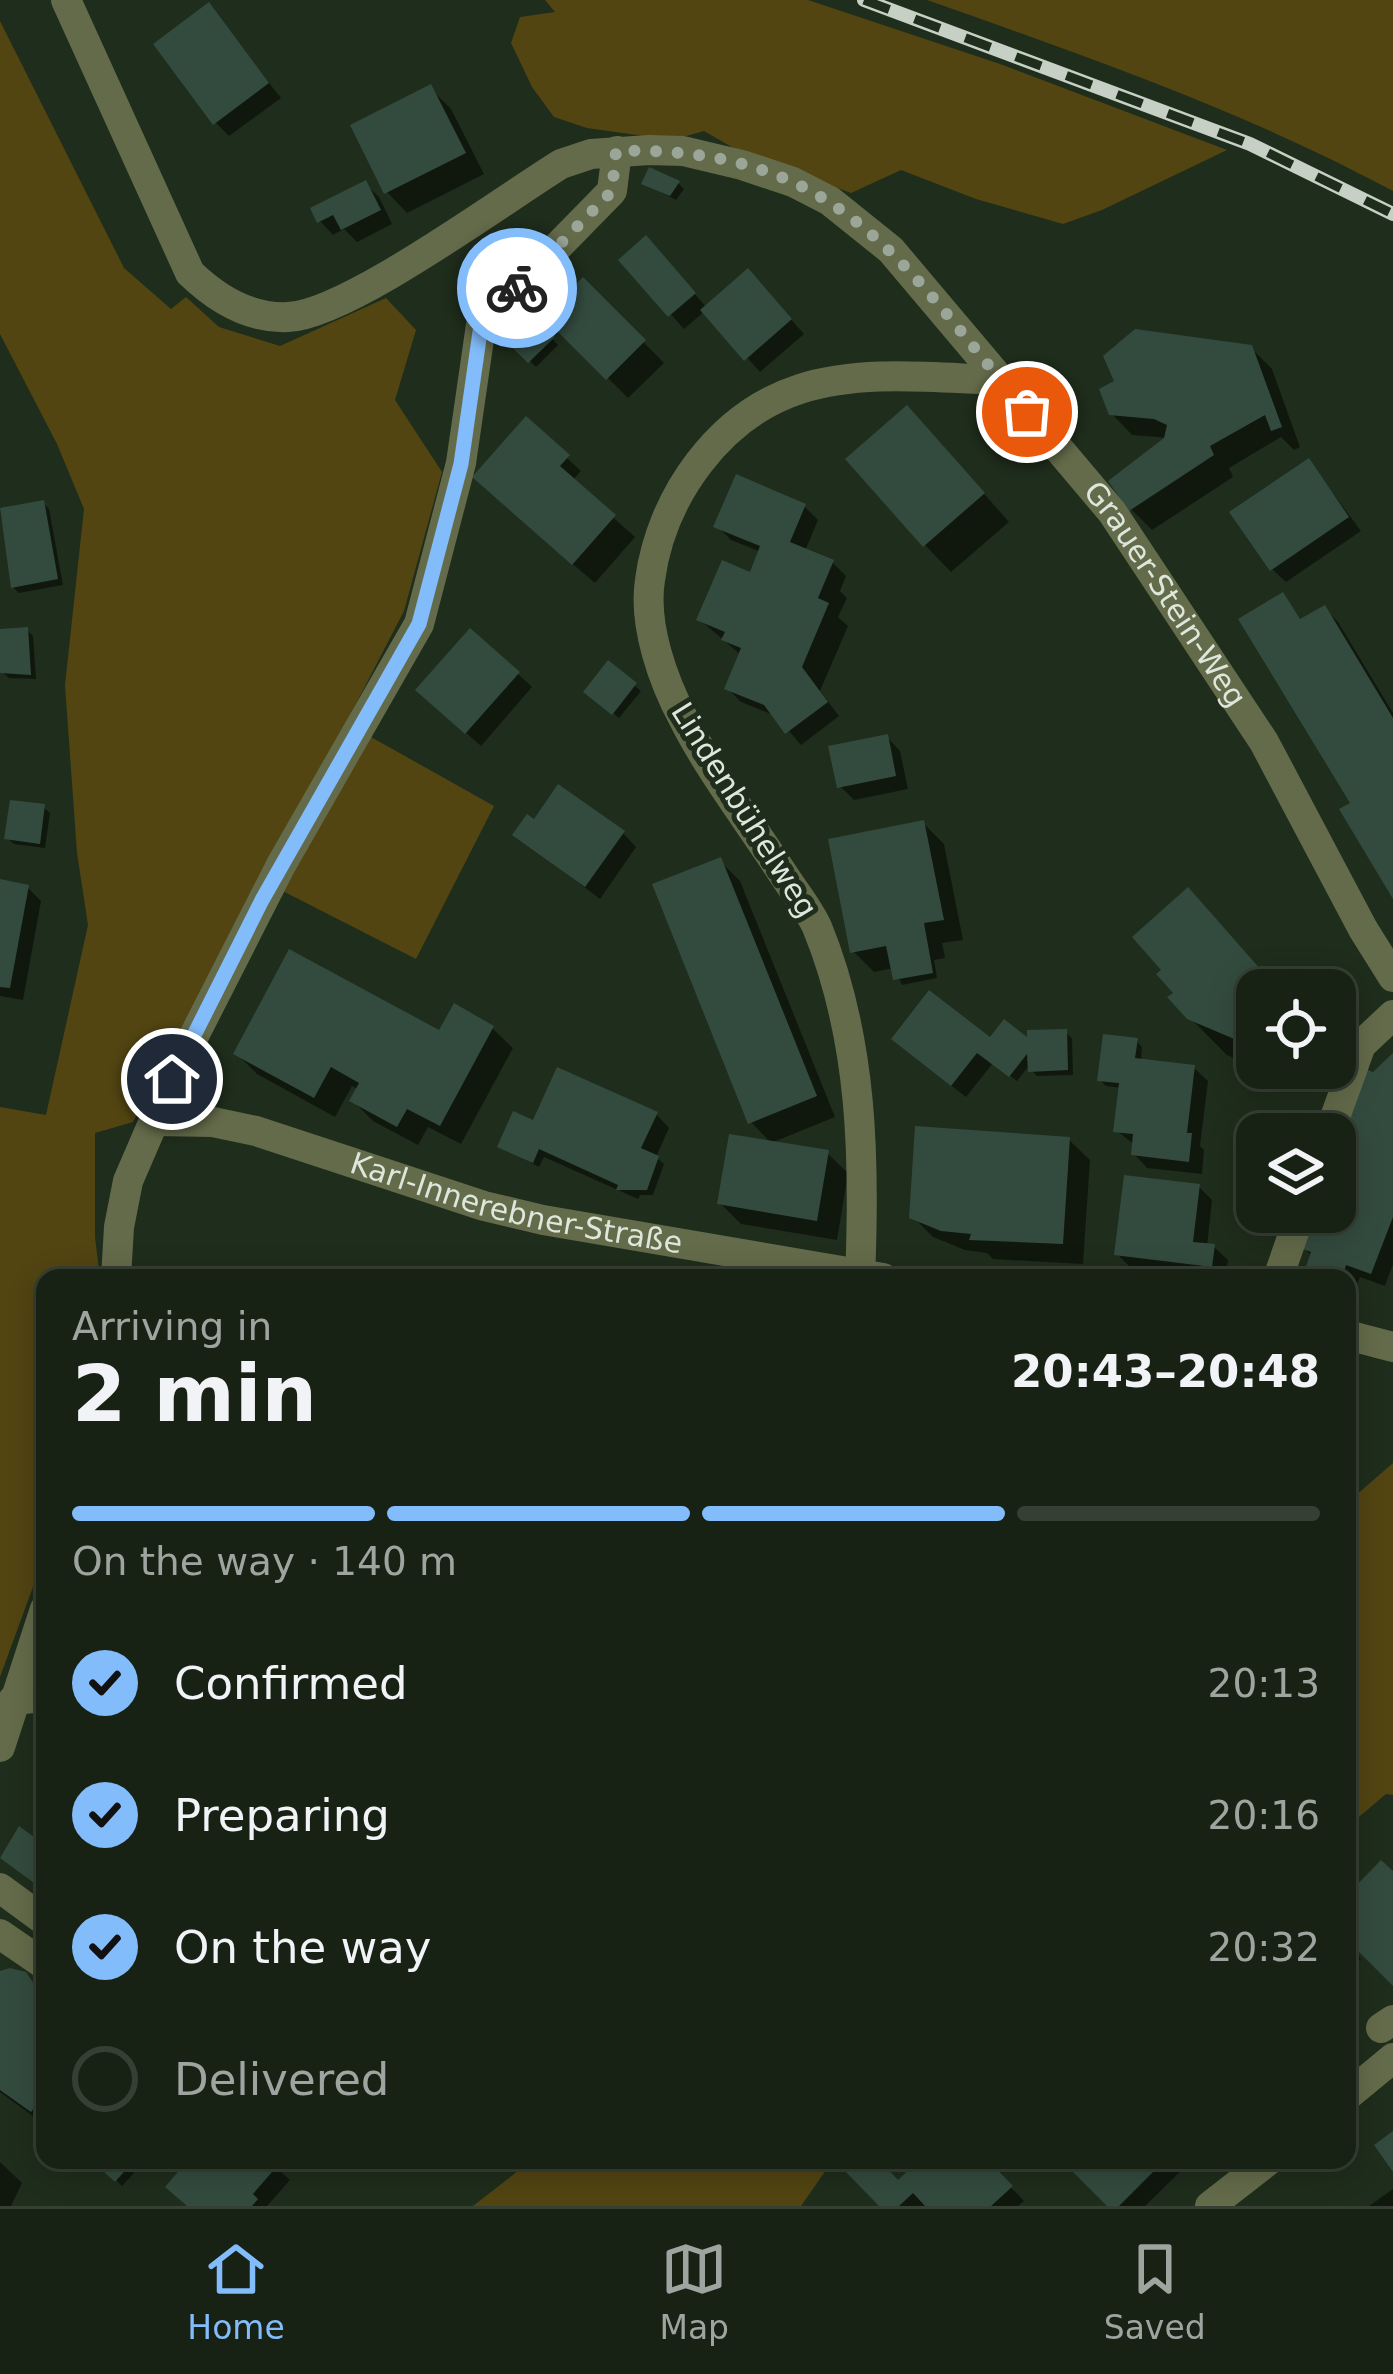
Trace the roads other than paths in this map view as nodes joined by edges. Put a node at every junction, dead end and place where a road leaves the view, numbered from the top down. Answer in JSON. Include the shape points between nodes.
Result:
{"nodes":[{"id":1,"x":66,"y":0,"type":"edge"},
{"id":2,"x":616,"y":151,"type":"junction"},
{"id":3,"x":1000,"y":380,"type":"junction"},
{"id":4,"x":1393,"y":977,"type":"edge"},
{"id":5,"x":1393,"y":1015,"type":"edge"},
{"id":6,"x":1337,"y":1113,"type":"edge"},
{"id":7,"x":156,"y":1120,"type":"junction"},
{"id":8,"x":1294,"y":1233,"type":"edge"},
{"id":9,"x":117,"y":1269,"type":"edge"},
{"id":10,"x":824,"y":1269,"type":"edge"},
{"id":11,"x":868,"y":1269,"type":"edge"},
{"id":12,"x":1281,"y":1269,"type":"edge"},
{"id":13,"x":1356,"y":1337,"type":"edge"},
{"id":14,"x":1393,"y":1346,"type":"edge"},
{"id":15,"x":36,"y":1635,"type":"edge"},
{"id":16,"x":36,"y":1698,"type":"edge"},
{"id":17,"x":13,"y":1700,"type":"junction"},
{"id":18,"x":0,"y":1747,"type":"edge"},
{"id":19,"x":0,"y":1888,"type":"edge"},
{"id":20,"x":36,"y":1914,"type":"edge"},
{"id":21,"x":0,"y":1934,"type":"edge"},
{"id":22,"x":36,"y":1959,"type":"edge"},
{"id":23,"x":1393,"y":2058,"type":"edge"},
{"id":24,"x":1356,"y":2089,"type":"edge"},
{"id":25,"x":1257,"y":2169,"type":"edge"},
{"id":26,"x":1210,"y":2206,"type":"edge"}],
"edges":[{"from":1,"to":2,"type":"street","name":"Grauer-Stein-Weg","via":[[190,273],[249,312],[285,317],[331,307],[561,164]]},
{"from":2,"to":3,"type":"street","name":"Grauer-Stein-Weg","via":[[712,158],[768,172],[830,201],[891,250]]},
{"from":2,"to":7,"type":"street","via":[[612,191],[481,325],[461,464],[419,624],[243,935]]},
{"from":3,"to":4,"type":"street","name":"Grauer-Stein-Weg","via":[[1112,512],[1235,695]]},
{"from":3,"to":11,"type":"street","name":"Lindenbühelweg","via":[[834,380],[772,399],[721,438],[683,484],[650,579],[651,624],[685,724],[816,925],[846,1025],[862,1124]]},
{"from":5,"to":6,"type":"street","via":[[1361,1045]]},
{"from":7,"to":9,"type":"street","via":[[128,1181]]},
{"from":7,"to":10,"type":"street","name":"Karl-Innerebner-Straße","via":[[256,1131],[499,1210]]},
{"from":8,"to":12,"type":"street"},
{"from":13,"to":14,"type":"street"},
{"from":15,"to":17,"type":"street"},
{"from":16,"to":17,"type":"street"},
{"from":17,"to":18,"type":"street"},
{"from":19,"to":20,"type":"street"},
{"from":21,"to":22,"type":"street"},
{"from":23,"to":24,"type":"street"},
{"from":25,"to":26,"type":"street"}]}
